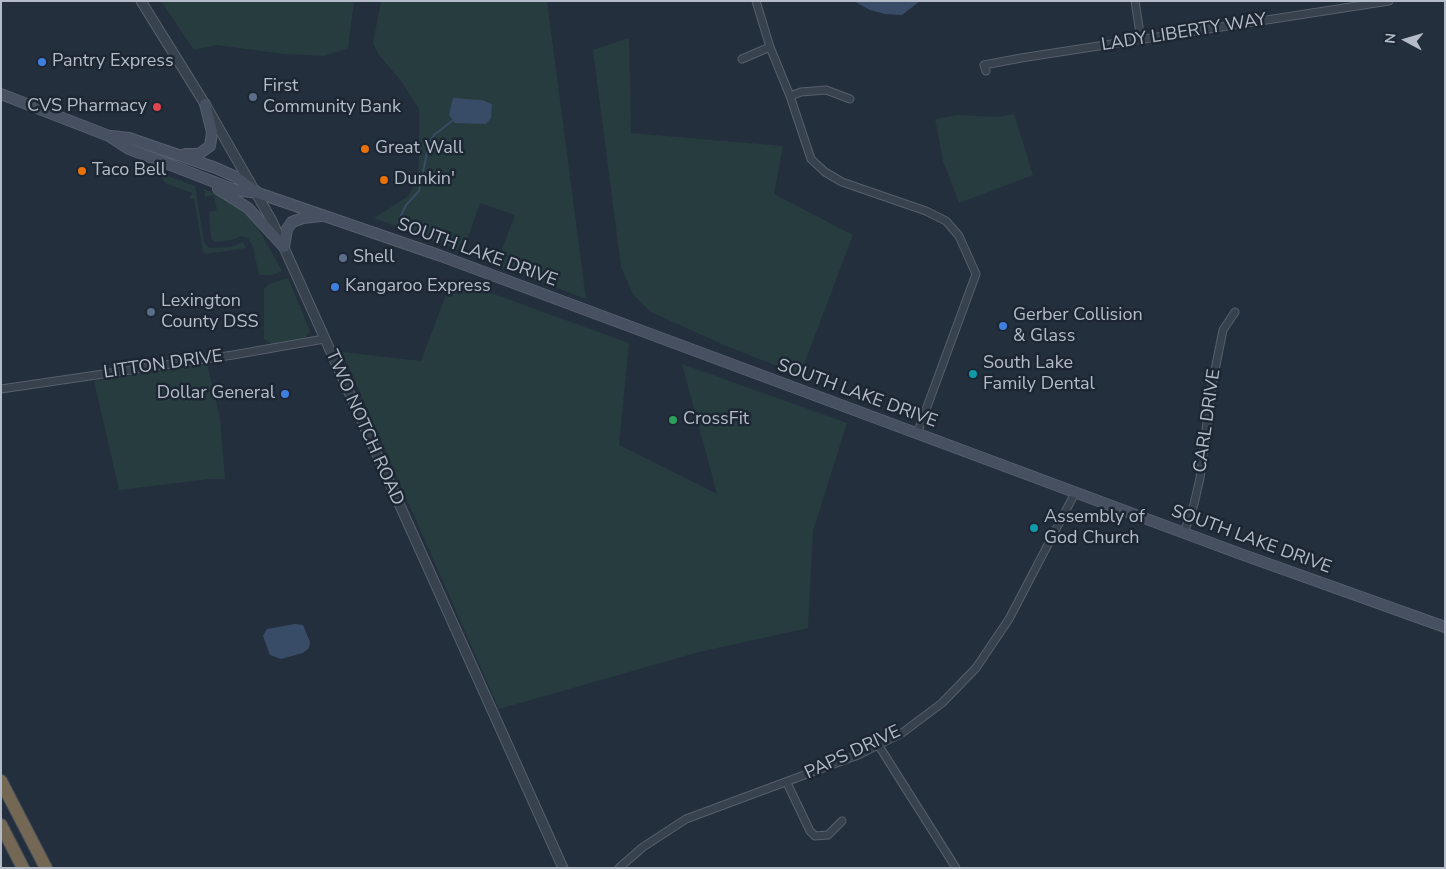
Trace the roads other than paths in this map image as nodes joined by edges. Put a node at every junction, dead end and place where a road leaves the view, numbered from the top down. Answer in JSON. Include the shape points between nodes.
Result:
{"nodes":[{"id":1,"x":141,"y":1,"type":"edge"},
{"id":2,"x":756,"y":1,"type":"edge"},
{"id":3,"x":1135,"y":1,"type":"edge"},
{"id":4,"x":1389,"y":1,"type":"edge"},
{"id":5,"x":1141,"y":40,"type":"junction"},
{"id":6,"x":770,"y":47,"type":"junction"},
{"id":7,"x":742,"y":59,"type":"dead end"},
{"id":8,"x":986,"y":70,"type":"dead end"},
{"id":9,"x":1,"y":94,"type":"edge"},
{"id":10,"x":790,"y":96,"type":"junction"},
{"id":11,"x":850,"y":99,"type":"dead end"},
{"id":12,"x":205,"y":104,"type":"junction"},
{"id":13,"x":109,"y":136,"type":"junction"},
{"id":14,"x":165,"y":152,"type":"junction"},
{"id":15,"x":199,"y":176,"type":"junction"},
{"id":16,"x":258,"y":193,"type":"junction"},
{"id":17,"x":325,"y":216,"type":"junction"},
{"id":18,"x":284,"y":247,"type":"junction"},
{"id":19,"x":1235,"y":312,"type":"dead end"},
{"id":20,"x":324,"y":338,"type":"junction"},
{"id":21,"x":1,"y":389,"type":"edge"},
{"id":22,"x":917,"y":434,"type":"junction"},
{"id":23,"x":1075,"y":493,"type":"junction"},
{"id":24,"x":1184,"y":533,"type":"junction"},
{"id":25,"x":1445,"y":627,"type":"edge"},
{"id":26,"x":879,"y":746,"type":"junction"},
{"id":27,"x":1,"y":781,"type":"edge"},
{"id":28,"x":787,"y":783,"type":"junction"},
{"id":29,"x":842,"y":820,"type":"dead end"},
{"id":30,"x":1,"y":825,"type":"edge"},
{"id":31,"x":23,"y":868,"type":"edge"},
{"id":32,"x":46,"y":868,"type":"edge"},
{"id":33,"x":562,"y":868,"type":"edge"},
{"id":34,"x":619,"y":868,"type":"edge"},
{"id":35,"x":956,"y":868,"type":"edge"}],
"edges":[{"from":1,"to":12,"type":"street","name":"TWO NOTCH ROAD"},
{"from":2,"to":6,"type":"street"},
{"from":3,"to":5,"type":"street"},
{"from":4,"to":5,"type":"street","name":"LADY LIBERTY WAY"},
{"from":5,"to":8,"type":"street","name":"LADY LIBERTY WAY","via":[[984,65]]},
{"from":6,"to":7,"type":"street"},
{"from":6,"to":10,"type":"street"},
{"from":9,"to":13,"type":"main road","name":"SOUTH LAKE DRIVE"},
{"from":10,"to":11,"type":"street","via":[[826,90]]},
{"from":10,"to":22,"type":"street","via":[[811,159],[818,166],[842,182],[946,222],[959,236],[976,274]]},
{"from":12,"to":14,"type":"main road","via":[[212,138],[207,150],[193,155]]},
{"from":12,"to":16,"type":"street","name":"TWO NOTCH ROAD"},
{"from":13,"to":14,"type":"main road","name":"SOUTH LAKE DRIVE","via":[[129,138]]},
{"from":13,"to":15,"type":"main road","name":"SOUTH LAKE DRIVE","via":[[129,148]]},
{"from":14,"to":16,"type":"main road","name":"SOUTH LAKE DRIVE","via":[[229,174]]},
{"from":15,"to":16,"type":"main road","name":"SOUTH LAKE DRIVE","via":[[235,190]]},
{"from":15,"to":18,"type":"main road","via":[[248,208]]},
{"from":16,"to":17,"type":"main road","name":"SOUTH LAKE DRIVE"},
{"from":16,"to":18,"type":"street","name":"TWO NOTCH ROAD"},
{"from":17,"to":18,"type":"main road","via":[[292,222]]},
{"from":17,"to":22,"type":"main road","name":"SOUTH LAKE DRIVE"},
{"from":18,"to":20,"type":"street","name":"TWO NOTCH ROAD"},
{"from":19,"to":24,"type":"street","name":"CARL DRIVE","via":[[1223,330],[1211,390],[1200,478]]},
{"from":20,"to":21,"type":"street","name":"LITTON DRIVE","via":[[233,355]]},
{"from":20,"to":33,"type":"street","name":"TWO NOTCH ROAD"},
{"from":22,"to":23,"type":"main road","name":"SOUTH LAKE DRIVE"},
{"from":23,"to":24,"type":"main road","name":"SOUTH LAKE DRIVE"},
{"from":23,"to":26,"type":"street","name":"PAPS DRIVE","via":[[1009,619],[976,668],[942,703]]},
{"from":24,"to":25,"type":"main road","name":"SOUTH LAKE DRIVE"},
{"from":26,"to":28,"type":"street","name":"PAPS DRIVE"},
{"from":26,"to":35,"type":"street"},
{"from":27,"to":32,"type":"highway"},
{"from":28,"to":29,"type":"street","via":[[815,836],[828,835]]},
{"from":28,"to":34,"type":"street","name":"PAPS DRIVE","via":[[686,819],[643,847]]},
{"from":30,"to":31,"type":"highway"}]}
